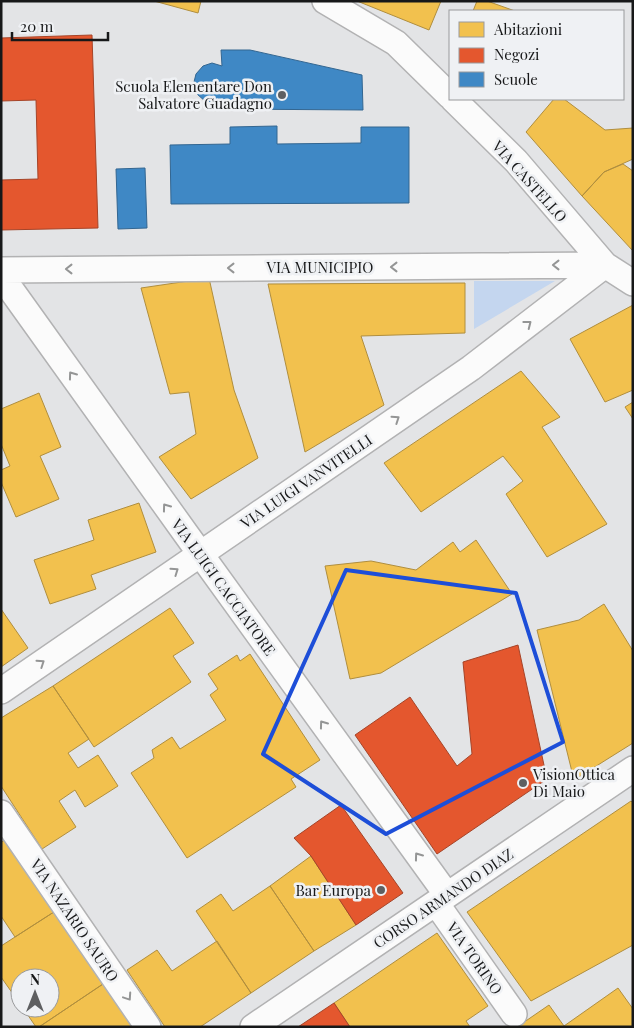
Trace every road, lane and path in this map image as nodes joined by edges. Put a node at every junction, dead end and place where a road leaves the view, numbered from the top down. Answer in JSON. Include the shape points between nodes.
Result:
{"nodes":[{"id":1,"x":325,"y":1,"type":"edge"},
{"id":2,"x":449,"y":96,"type":"edge"},
{"id":3,"x":453,"y":100,"type":"edge"},
{"id":4,"x":605,"y":265,"type":"junction"},
{"id":5,"x":1,"y":270,"type":"edge"},
{"id":6,"x":1,"y":280,"type":"edge"},
{"id":7,"x":633,"y":282,"type":"edge"},
{"id":8,"x":200,"y":554,"type":"junction"},
{"id":9,"x":1,"y":691,"type":"edge"},
{"id":10,"x":630,"y":777,"type":"edge"},
{"id":11,"x":1,"y":813,"type":"edge"},
{"id":12,"x":441,"y":899,"type":"junction"},
{"id":13,"x":514,"y":1014,"type":"dead end"},
{"id":14,"x":148,"y":1027,"type":"edge"},
{"id":15,"x":253,"y":1027,"type":"edge"}],
"edges":[{"from":1,"to":2,"type":"street","name":"VIA CASTELLO","via":[[396,43]]},
{"from":3,"to":4,"type":"street","name":"VIA CASTELLO","via":[[516,161]]},
{"from":4,"to":5,"type":"street","name":"VIA MUNICIPIO","one_way":true},
{"from":4,"to":7,"type":"street"},
{"from":8,"to":4,"type":"street","name":"VIA LUIGI VANVITELLI","one_way":true,"via":[[471,368]]},
{"from":8,"to":6,"type":"street","name":"VIA LUIGI CACCIATORE","one_way":true},
{"from":9,"to":8,"type":"street","name":"VIA LUIGI VANVITELLI","one_way":true},
{"from":12,"to":8,"type":"street","name":"VIA LUIGI CACCIATORE","one_way":true},
{"from":10,"to":12,"type":"street","name":"CORSO ARMANDO DIAZ"},
{"from":11,"to":14,"type":"street","name":"VIA NAZARIO SAURO","one_way":true},
{"from":12,"to":13,"type":"street","name":"VIA TORINO"},
{"from":12,"to":15,"type":"street","name":"CORSO ARMANDO DIAZ"}]}
